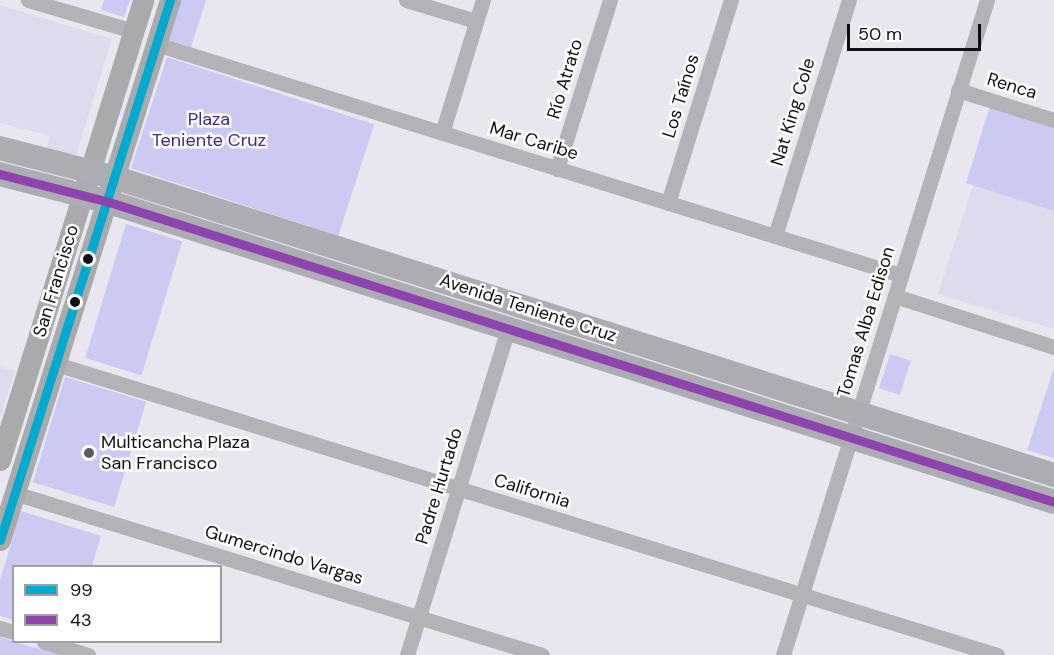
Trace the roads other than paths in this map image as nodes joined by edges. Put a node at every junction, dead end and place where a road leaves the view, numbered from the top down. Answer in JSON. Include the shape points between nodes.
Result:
{"nodes":[{"id":1,"x":28,"y":0,"type":"edge"},
{"id":2,"x":143,"y":0,"type":"edge"},
{"id":3,"x":170,"y":0,"type":"edge"},
{"id":4,"x":406,"y":0,"type":"edge"},
{"id":5,"x":483,"y":0,"type":"edge"},
{"id":6,"x":610,"y":0,"type":"edge"},
{"id":7,"x":731,"y":0,"type":"edge"},
{"id":8,"x":849,"y":0,"type":"edge"},
{"id":9,"x":987,"y":0,"type":"edge"},
{"id":10,"x":476,"y":21,"type":"junction"},
{"id":11,"x":133,"y":31,"type":"junction"},
{"id":12,"x":156,"y":45,"type":"junction"},
{"id":13,"x":958,"y":90,"type":"junction"},
{"id":14,"x":1054,"y":120,"type":"edge"},
{"id":15,"x":442,"y":133,"type":"junction"},
{"id":16,"x":0,"y":148,"type":"edge"},
{"id":17,"x":557,"y":169,"type":"junction"},
{"id":18,"x":90,"y":170,"type":"junction"},
{"id":19,"x":0,"y":174,"type":"edge"},
{"id":20,"x":116,"y":178,"type":"junction"},
{"id":21,"x":82,"y":195,"type":"junction"},
{"id":22,"x":109,"y":202,"type":"junction"},
{"id":23,"x":668,"y":203,"type":"junction"},
{"id":24,"x":775,"y":236,"type":"junction"},
{"id":25,"x":901,"y":275,"type":"junction"},
{"id":26,"x":894,"y":296,"type":"junction"},
{"id":27,"x":508,"y":329,"type":"junction"},
{"id":28,"x":1054,"y":348,"type":"edge"},
{"id":29,"x":56,"y":364,"type":"junction"},
{"id":30,"x":858,"y":413,"type":"junction"},
{"id":31,"x":851,"y":438,"type":"junction"},
{"id":32,"x":0,"y":460,"type":"edge"},
{"id":33,"x":1054,"y":476,"type":"edge"},
{"id":34,"x":458,"y":489,"type":"junction"},
{"id":35,"x":14,"y":493,"type":"junction"},
{"id":36,"x":1054,"y":502,"type":"edge"},
{"id":37,"x":0,"y":540,"type":"edge"},
{"id":38,"x":802,"y":593,"type":"junction"},
{"id":39,"x":419,"y":617,"type":"junction"},
{"id":40,"x":47,"y":643,"type":"edge"},
{"id":41,"x":88,"y":655,"type":"edge"},
{"id":42,"x":407,"y":655,"type":"edge"},
{"id":43,"x":543,"y":655,"type":"edge"},
{"id":44,"x":783,"y":655,"type":"edge"},
{"id":45,"x":997,"y":655,"type":"edge"}],
"edges":[{"from":1,"to":11,"type":"street"},
{"from":2,"to":11,"type":"main road","name":"San Francisco"},
{"from":3,"to":12,"type":"main road","name":"San Francisco"},
{"from":4,"to":10,"type":"street"},
{"from":5,"to":10,"type":"street"},
{"from":6,"to":17,"type":"street","name":"Río Atrato"},
{"from":7,"to":23,"type":"street","name":"Los Taínos"},
{"from":8,"to":24,"type":"street","name":"Nat King Cole"},
{"from":9,"to":13,"type":"street","name":"Tomas Alba Edison"},
{"from":10,"to":15,"type":"street"},
{"from":11,"to":18,"type":"main road","name":"San Francisco"},
{"from":12,"to":15,"type":"street","name":"Mar Caribe"},
{"from":12,"to":20,"type":"main road","name":"San Francisco"},
{"from":13,"to":14,"type":"street","name":"Renca"},
{"from":13,"to":25,"type":"street","name":"Tomas Alba Edison"},
{"from":15,"to":17,"type":"street","name":"Mar Caribe"},
{"from":16,"to":18,"type":"main road","name":"Avenida Teniente Cruz"},
{"from":17,"to":23,"type":"street","name":"Mar Caribe"},
{"from":18,"to":20,"type":"main road","name":"Avenida Teniente Cruz"},
{"from":18,"to":21,"type":"main road","name":"San Francisco"},
{"from":19,"to":21,"type":"main road","name":"Avenida Teniente Cruz"},
{"from":20,"to":22,"type":"main road","name":"San Francisco"},
{"from":20,"to":30,"type":"main road","name":"Avenida Teniente Cruz"},
{"from":21,"to":22,"type":"main road","name":"Avenida Teniente Cruz"},
{"from":21,"to":32,"type":"main road","name":"San Francisco"},
{"from":22,"to":27,"type":"main road","name":"Avenida Teniente Cruz"},
{"from":22,"to":29,"type":"main road","name":"San Francisco"},
{"from":23,"to":24,"type":"street","name":"Mar Caribe"},
{"from":24,"to":25,"type":"street","name":"Mar Caribe"},
{"from":25,"to":26,"type":"street","name":"Tomas Alba Edison"},
{"from":26,"to":28,"type":"street"},
{"from":26,"to":30,"type":"street","name":"Tomas Alba Edison"},
{"from":27,"to":31,"type":"main road","name":"Avenida Teniente Cruz"},
{"from":27,"to":34,"type":"street","name":"Padre Hurtado"},
{"from":29,"to":34,"type":"street","name":"California"},
{"from":29,"to":35,"type":"main road","name":"San Francisco"},
{"from":30,"to":31,"type":"street","name":"Tomas Alba Edison"},
{"from":30,"to":33,"type":"main road","name":"Avenida Teniente Cruz"},
{"from":31,"to":36,"type":"main road","name":"Avenida Teniente Cruz"},
{"from":31,"to":38,"type":"street","name":"Tomas Alba Edison"},
{"from":34,"to":38,"type":"street","name":"California"},
{"from":34,"to":39,"type":"street","name":"Padre Hurtado"},
{"from":35,"to":37,"type":"main road","name":"San Francisco"},
{"from":35,"to":39,"type":"street","name":"Gumercindo Vargas"},
{"from":38,"to":44,"type":"street","name":"Tomas Alba Edison"},
{"from":38,"to":45,"type":"street","name":"California"},
{"from":39,"to":42,"type":"street","name":"Padre Hurtado"},
{"from":39,"to":43,"type":"street","name":"Gumercindo Vargas"},
{"from":40,"to":41,"type":"street"}]}
